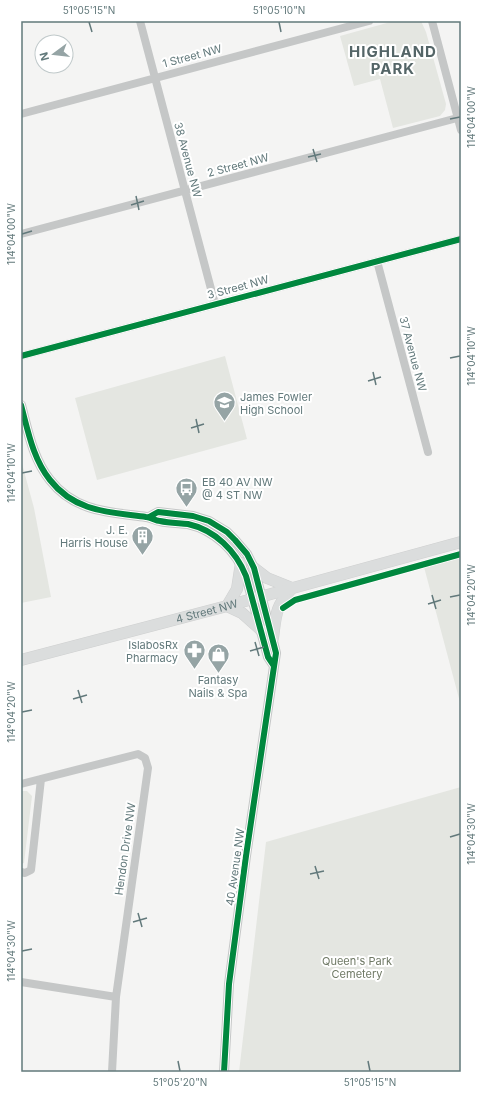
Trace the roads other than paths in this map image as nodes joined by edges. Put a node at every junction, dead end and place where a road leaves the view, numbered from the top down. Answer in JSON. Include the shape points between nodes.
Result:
{"nodes":[{"id":1,"x":140,"y":21,"type":"edge"},
{"id":2,"x":369,"y":21,"type":"edge"},
{"id":3,"x":432,"y":21,"type":"edge"},
{"id":4,"x":155,"y":77,"type":"junction"},
{"id":5,"x":21,"y":114,"type":"edge"},
{"id":6,"x":459,"y":118,"type":"edge"},
{"id":7,"x":461,"y":130,"type":"edge"},
{"id":8,"x":185,"y":190,"type":"junction"},
{"id":9,"x":21,"y":234,"type":"edge"},
{"id":10,"x":461,"y":239,"type":"edge"},
{"id":11,"x":377,"y":261,"type":"junction"},
{"id":12,"x":215,"y":304,"type":"junction"},
{"id":13,"x":21,"y":356,"type":"edge"},
{"id":14,"x":21,"y":405,"type":"edge"},
{"id":15,"x":428,"y":452,"type":"dead end"},
{"id":16,"x":149,"y":517,"type":"junction"},
{"id":17,"x":461,"y":542,"type":"edge"},
{"id":18,"x":241,"y":563,"type":"junction"},
{"id":19,"x":254,"y":568,"type":"junction"},
{"id":20,"x":292,"y":588,"type":"junction"},
{"id":21,"x":257,"y":598,"type":"junction"},
{"id":22,"x":227,"y":606,"type":"junction"},
{"id":23,"x":261,"y":630,"type":"junction"},
{"id":24,"x":273,"y":638,"type":"junction"},
{"id":25,"x":21,"y":660,"type":"edge"},
{"id":26,"x":274,"y":666,"type":"junction"},
{"id":27,"x":41,"y":779,"type":"junction"},
{"id":28,"x":21,"y":784,"type":"edge"},
{"id":29,"x":21,"y":872,"type":"edge"},
{"id":30,"x":21,"y":982,"type":"edge"},
{"id":31,"x":116,"y":997,"type":"junction"},
{"id":32,"x":112,"y":1072,"type":"edge"},
{"id":33,"x":224,"y":1072,"type":"edge"}],
"edges":[{"from":1,"to":4,"type":"street","name":"38 Avenue NW"},
{"from":2,"to":4,"type":"street","name":"1 Street NW"},
{"from":3,"to":6,"type":"street"},
{"from":4,"to":5,"type":"street","name":"1 Street NW"},
{"from":4,"to":8,"type":"street","name":"38 Avenue NW"},
{"from":6,"to":7,"type":"street"},
{"from":6,"to":8,"type":"street","name":"2 Street NW"},
{"from":8,"to":9,"type":"street","name":"2 Street NW"},
{"from":8,"to":12,"type":"street","name":"38 Avenue NW"},
{"from":10,"to":11,"type":"street","name":"3 Street NW"},
{"from":11,"to":12,"type":"street","name":"3 Street NW"},
{"from":11,"to":15,"type":"street","name":"37 Avenue NW"},
{"from":12,"to":13,"type":"street","name":"3 Street NW"},
{"from":14,"to":16,"type":"street","name":"40 Avenue NW","via":[[38,463],[59,490],[75,502],[92,509]]},
{"from":16,"to":18,"type":"street","name":"40 Avenue NW","via":[[205,530],[223,542]]},
{"from":16,"to":19,"type":"street","name":"40 Avenue NW","via":[[158,512],[193,516],[209,521],[235,540],[247,554]]},
{"from":17,"to":20,"type":"main road","name":"4 Street NW"},
{"from":18,"to":21,"type":"street","name":"40 Avenue NW"},
{"from":18,"to":22,"type":"main road","via":[[237,589]]},
{"from":19,"to":20,"type":"main road","via":[[267,578]]},
{"from":19,"to":21,"type":"street","name":"40 Avenue NW"},
{"from":20,"to":21,"type":"main road","name":"4 Street NW"},
{"from":20,"to":24,"type":"main road","via":[[278,607]]},
{"from":21,"to":22,"type":"main road","name":"4 Street NW"},
{"from":21,"to":23,"type":"street","name":"40 Avenue NW"},
{"from":21,"to":24,"type":"street","name":"40 Avenue NW"},
{"from":22,"to":23,"type":"main road","via":[[242,613]]},
{"from":22,"to":25,"type":"main road","name":"4 Street NW"},
{"from":23,"to":26,"type":"street","name":"40 Avenue NW","via":[[268,657]]},
{"from":24,"to":26,"type":"street","name":"40 Avenue NW","via":[[276,653]]},
{"from":26,"to":33,"type":"street","name":"40 Avenue NW","via":[[229,984]]},
{"from":27,"to":28,"type":"street","name":"Hendon Drive NW"},
{"from":27,"to":29,"type":"street","via":[[30,870]]},
{"from":27,"to":31,"type":"street","name":"Hendon Drive NW","via":[[138,754],[145,758],[148,768]]},
{"from":30,"to":31,"type":"street"},
{"from":31,"to":32,"type":"street","name":"Hendon Drive NW"}]}
